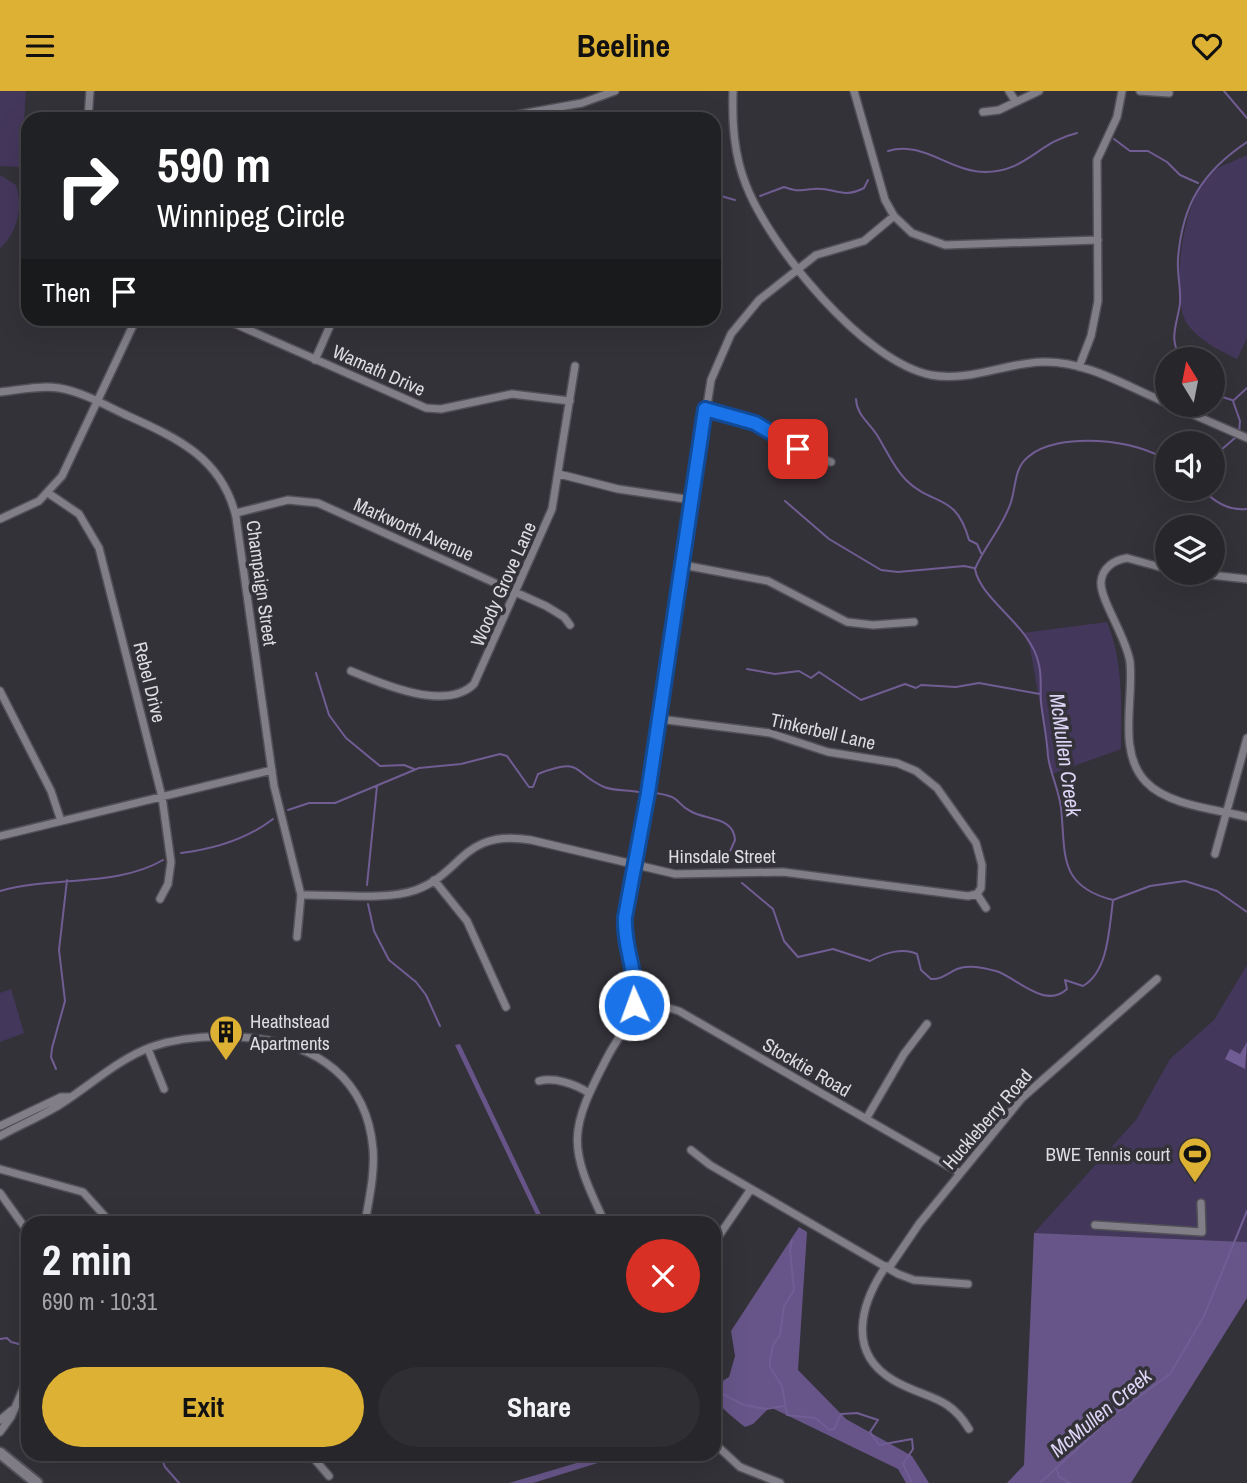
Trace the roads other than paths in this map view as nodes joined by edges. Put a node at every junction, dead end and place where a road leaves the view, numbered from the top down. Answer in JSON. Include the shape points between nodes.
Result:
{"nodes":[{"id":1,"x":90,"y":91,"type":"edge"},
{"id":2,"x":615,"y":91,"type":"edge"},
{"id":3,"x":733,"y":91,"type":"edge"},
{"id":4,"x":854,"y":91,"type":"edge"},
{"id":5,"x":1009,"y":91,"type":"edge"},
{"id":6,"x":1039,"y":91,"type":"edge"},
{"id":7,"x":1122,"y":91,"type":"edge"},
{"id":8,"x":1140,"y":91,"type":"edge"},
{"id":9,"x":1169,"y":93,"type":"dead end"},
{"id":10,"x":1016,"y":102,"type":"junction"},
{"id":11,"x":88,"y":112,"type":"edge"},
{"id":12,"x":532,"y":112,"type":"edge"},
{"id":13,"x":983,"y":112,"type":"dead end"},
{"id":14,"x":894,"y":216,"type":"junction"},
{"id":15,"x":1098,"y":240,"type":"junction"},
{"id":16,"x":798,"y":268,"type":"junction"},
{"id":17,"x":133,"y":326,"type":"edge"},
{"id":18,"x":239,"y":326,"type":"edge"},
{"id":19,"x":330,"y":326,"type":"edge"},
{"id":20,"x":314,"y":360,"type":"junction"},
{"id":21,"x":575,"y":366,"type":"dead end"},
{"id":22,"x":1079,"y":367,"type":"junction"},
{"id":23,"x":0,"y":392,"type":"edge"},
{"id":24,"x":1155,"y":399,"type":"edge"},
{"id":25,"x":570,"y":401,"type":"junction"},
{"id":26,"x":98,"y":402,"type":"junction"},
{"id":27,"x":705,"y":409,"type":"junction"},
{"id":28,"x":1198,"y":417,"type":"edge"},
{"id":29,"x":1247,"y":438,"type":"edge"},
{"id":30,"x":831,"y":463,"type":"dead end"},
{"id":31,"x":559,"y":474,"type":"junction"},
{"id":32,"x":48,"y":493,"type":"junction"},
{"id":33,"x":692,"y":500,"type":"junction"},
{"id":34,"x":236,"y":513,"type":"junction"},
{"id":35,"x":0,"y":519,"type":"edge"},
{"id":36,"x":683,"y":565,"type":"junction"},
{"id":37,"x":1155,"y":566,"type":"edge"},
{"id":38,"x":1225,"y":577,"type":"edge"},
{"id":39,"x":1247,"y":579,"type":"edge"},
{"id":40,"x":517,"y":593,"type":"junction"},
{"id":41,"x":914,"y":622,"type":"dead end"},
{"id":42,"x":569,"y":625,"type":"dead end"},
{"id":43,"x":351,"y":671,"type":"dead end"},
{"id":44,"x":0,"y":691,"type":"edge"},
{"id":45,"x":659,"y":719,"type":"junction"},
{"id":46,"x":1247,"y":738,"type":"edge"},
{"id":47,"x":272,"y":770,"type":"junction"},
{"id":48,"x":162,"y":797,"type":"junction"},
{"id":49,"x":1225,"y":811,"type":"junction"},
{"id":50,"x":1247,"y":817,"type":"edge"},
{"id":51,"x":61,"y":821,"type":"junction"},
{"id":52,"x":0,"y":836,"type":"edge"},
{"id":53,"x":1215,"y":854,"type":"dead end"},
{"id":54,"x":634,"y":866,"type":"junction"},
{"id":55,"x":434,"y":880,"type":"junction"},
{"id":56,"x":977,"y":894,"type":"junction"},
{"id":57,"x":301,"y":895,"type":"junction"},
{"id":58,"x":160,"y":899,"type":"dead end"},
{"id":59,"x":986,"y":908,"type":"dead end"},
{"id":60,"x":296,"y":937,"type":"dead end"},
{"id":61,"x":1157,"y":979,"type":"dead end"},
{"id":62,"x":635,"y":998,"type":"junction"},
{"id":63,"x":506,"y":1007,"type":"dead end"},
{"id":64,"x":927,"y":1024,"type":"dead end"},
{"id":65,"x":148,"y":1049,"type":"junction"},
{"id":66,"x":539,"y":1081,"type":"dead end"},
{"id":67,"x":163,"y":1089,"type":"dead end"},
{"id":68,"x":589,"y":1093,"type":"junction"},
{"id":69,"x":71,"y":1097,"type":"junction"},
{"id":70,"x":866,"y":1119,"type":"junction"},
{"id":71,"x":0,"y":1126,"type":"edge"},
{"id":72,"x":0,"y":1136,"type":"edge"},
{"id":73,"x":691,"y":1150,"type":"dead end"},
{"id":74,"x":0,"y":1169,"type":"edge"},
{"id":75,"x":960,"y":1173,"type":"junction"},
{"id":76,"x":751,"y":1189,"type":"junction"},
{"id":77,"x":0,"y":1193,"type":"edge"},
{"id":78,"x":1201,"y":1203,"type":"dead end"},
{"id":79,"x":105,"y":1216,"type":"edge"},
{"id":80,"x":366,"y":1216,"type":"edge"},
{"id":81,"x":602,"y":1216,"type":"edge"},
{"id":82,"x":21,"y":1222,"type":"edge"},
{"id":83,"x":1096,"y":1225,"type":"dead end"},
{"id":84,"x":721,"y":1233,"type":"edge"},
{"id":85,"x":888,"y":1267,"type":"junction"},
{"id":86,"x":968,"y":1284,"type":"dead end"},
{"id":87,"x":21,"y":1391,"type":"edge"},
{"id":88,"x":12,"y":1410,"type":"junction"},
{"id":89,"x":0,"y":1420,"type":"edge"},
{"id":90,"x":969,"y":1429,"type":"dead end"},
{"id":91,"x":0,"y":1432,"type":"edge"},
{"id":92,"x":721,"y":1449,"type":"edge"},
{"id":93,"x":0,"y":1453,"type":"edge"},
{"id":94,"x":316,"y":1461,"type":"edge"},
{"id":95,"x":329,"y":1476,"type":"dead end"},
{"id":96,"x":37,"y":1483,"type":"edge"},
{"id":97,"x":780,"y":1483,"type":"edge"}],
"edges":[{"from":1,"to":11,"type":"street"},
{"from":2,"to":12,"type":"street","via":[[582,103]]},
{"from":3,"to":16,"type":"street","via":[[734,135],[746,185],[763,219]]},
{"from":4,"to":14,"type":"street","via":[[882,194]]},
{"from":5,"to":10,"type":"street"},
{"from":6,"to":10,"type":"street"},
{"from":7,"to":15,"type":"street","via":[[1097,160]]},
{"from":8,"to":9,"type":"street"},
{"from":10,"to":13,"type":"street"},
{"from":14,"to":15,"type":"street","via":[[922,239],[945,245]]},
{"from":14,"to":16,"type":"street","via":[[864,241],[816,255]]},
{"from":15,"to":22,"type":"street","via":[[1096,311]]},
{"from":16,"to":22,"type":"street","via":[[860,335],[917,371],[959,377],[1043,362]]},
{"from":16,"to":27,"type":"street","via":[[753,306],[731,334],[715,365]]},
{"from":17,"to":26,"type":"street"},
{"from":18,"to":20,"type":"street","name":"Wamath Drive"},
{"from":19,"to":20,"type":"street"},
{"from":20,"to":25,"type":"street","name":"Wamath Drive","via":[[425,408],[441,409],[512,394]]},
{"from":21,"to":25,"type":"street","name":"Woody Grove Lane"},
{"from":22,"to":24,"type":"street"},
{"from":23,"to":26,"type":"street","name":"Champaign Street","via":[[53,388]]},
{"from":25,"to":31,"type":"street","name":"Woody Grove Lane"},
{"from":26,"to":32,"type":"street","via":[[70,463]]},
{"from":26,"to":34,"type":"street","name":"Champaign Street","via":[[200,453],[222,480]]},
{"from":27,"to":30,"type":"street","via":[[755,423]]},
{"from":27,"to":33,"type":"street"},
{"from":28,"to":29,"type":"street"},
{"from":31,"to":33,"type":"street"},
{"from":31,"to":40,"type":"street","name":"Woody Grove Lane","via":[[547,526]]},
{"from":32,"to":35,"type":"street","via":[[26,509]]},
{"from":32,"to":48,"type":"street","name":"Rebel Drive","via":[[79,515],[97,541]]},
{"from":33,"to":36,"type":"street"},
{"from":34,"to":40,"type":"street","name":"Markworth Avenue","via":[[288,500],[318,503]]},
{"from":34,"to":47,"type":"street","name":"Champaign Street"},
{"from":36,"to":41,"type":"street","via":[[768,581],[847,622]]},
{"from":36,"to":45,"type":"street"},
{"from":37,"to":49,"type":"street","via":[[1127,558],[1107,567],[1102,577],[1101,591],[1124,636],[1130,661],[1132,759],[1145,781],[1162,794]]},
{"from":38,"to":39,"type":"street"},
{"from":40,"to":42,"type":"street","name":"Markworth Avenue","via":[[558,613]]},
{"from":40,"to":43,"type":"street","name":"Woody Grove Lane","via":[[476,681],[462,693],[414,692]]},
{"from":44,"to":51,"type":"street","via":[[51,791]]},
{"from":45,"to":54,"type":"street"},
{"from":45,"to":56,"type":"street","name":"Tinkerbell Lane","via":[[770,733],[828,752],[897,763],[916,771],[937,788],[976,843],[982,865]]},
{"from":46,"to":49,"type":"street"},
{"from":47,"to":48,"type":"street"},
{"from":47,"to":57,"type":"street","name":"Champaign Street"},
{"from":48,"to":51,"type":"street"},
{"from":48,"to":58,"type":"street","name":"Rebel Drive","via":[[171,862]]},
{"from":49,"to":50,"type":"street"},
{"from":49,"to":53,"type":"street"},
{"from":51,"to":52,"type":"street"},
{"from":54,"to":55,"type":"street","name":"Hinsdale Street","via":[[507,838],[468,850]]},
{"from":54,"to":56,"type":"street","name":"Hinsdale Street","via":[[695,875],[783,872]]},
{"from":54,"to":62,"type":"street","via":[[624,931]]},
{"from":55,"to":57,"type":"street","name":"Hinsdale Street","via":[[396,894]]},
{"from":55,"to":63,"type":"street","via":[[467,921]]},
{"from":56,"to":59,"type":"street"},
{"from":57,"to":60,"type":"street","name":"Champaign Street"},
{"from":61,"to":75,"type":"street","name":"Huckleberry Road","via":[[1022,1098]]},
{"from":62,"to":68,"type":"street","via":[[625,1030]]},
{"from":62,"to":70,"type":"street","name":"Stocktie Road","via":[[679,1011]]},
{"from":64,"to":70,"type":"street"},
{"from":65,"to":67,"type":"street"},
{"from":65,"to":69,"type":"street","via":[[116,1064]]},
{"from":65,"to":80,"type":"street","via":[[190,1038],[260,1039],[303,1048],[332,1067],[357,1097],[370,1131],[373,1157]]},
{"from":66,"to":68,"type":"street","via":[[552,1079]]},
{"from":68,"to":81,"type":"street","via":[[576,1128],[576,1153]]},
{"from":69,"to":71,"type":"street","via":[[61,1097]]},
{"from":69,"to":72,"type":"street"},
{"from":70,"to":75,"type":"street","name":"Stocktie Road"},
{"from":73,"to":76,"type":"street"},
{"from":74,"to":79,"type":"street","via":[[83,1192]]},
{"from":75,"to":85,"type":"street","name":"Huckleberry Road"},
{"from":76,"to":84,"type":"street"},
{"from":76,"to":85,"type":"street"},
{"from":77,"to":82,"type":"street"},
{"from":78,"to":83,"type":"street","via":[[1202,1232]]},
{"from":85,"to":86,"type":"street","via":[[914,1280]]},
{"from":85,"to":90,"type":"street","name":"Huckleberry Road","via":[[869,1291],[862,1317],[870,1355],[891,1379],[959,1412]]},
{"from":87,"to":88,"type":"street"},
{"from":88,"to":89,"type":"street"},
{"from":88,"to":91,"type":"street"},
{"from":92,"to":97,"type":"street","via":[[740,1467]]},
{"from":93,"to":96,"type":"main road"},
{"from":94,"to":95,"type":"street"}]}
